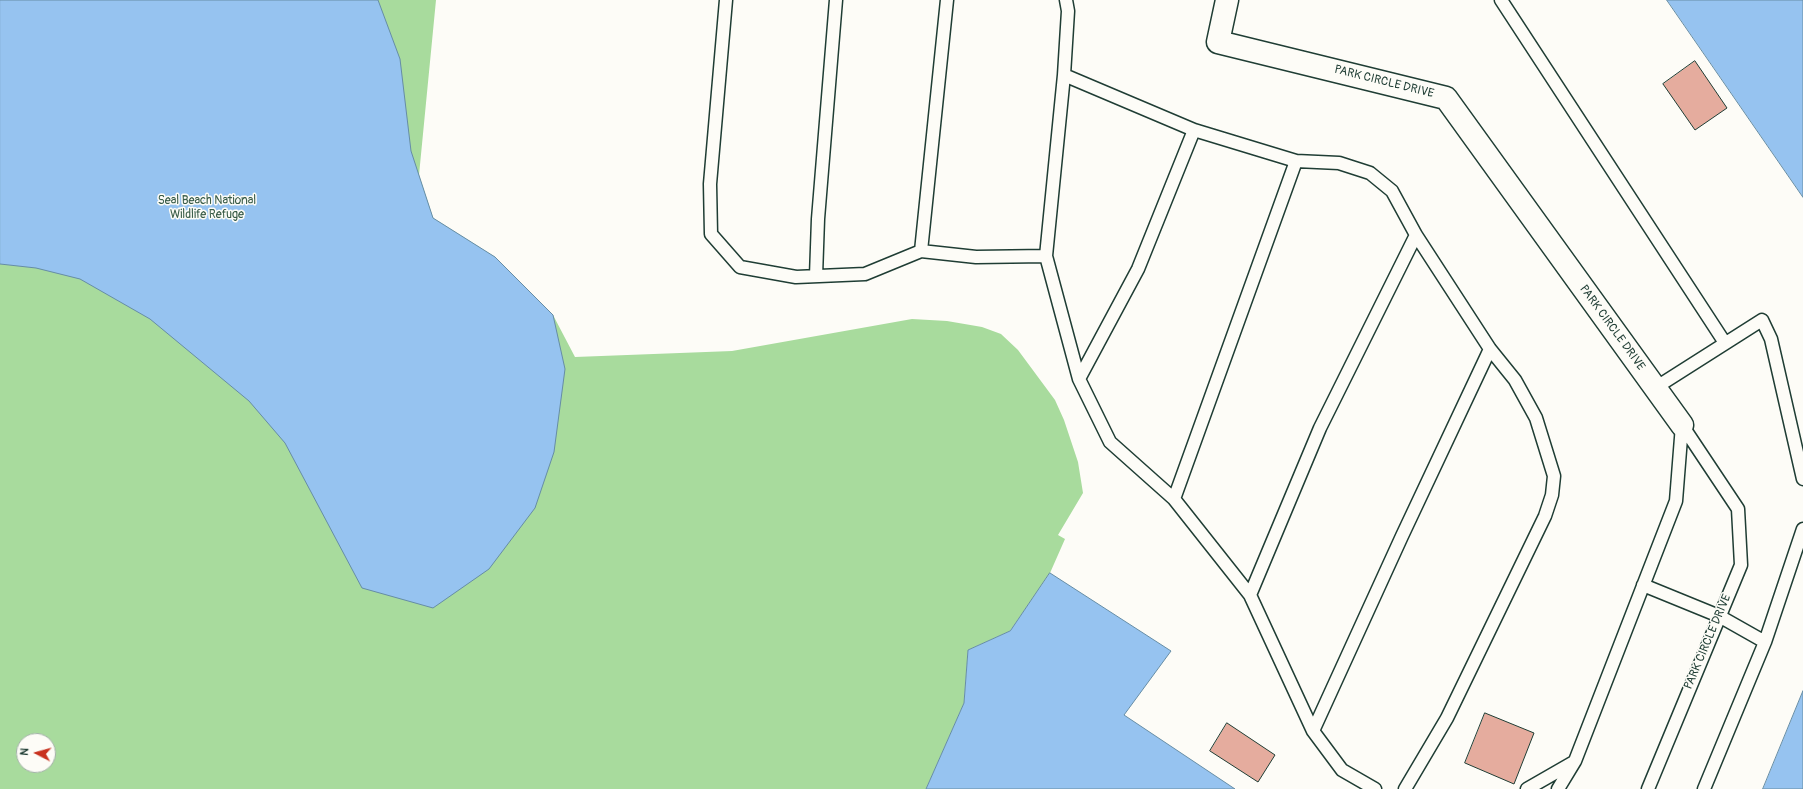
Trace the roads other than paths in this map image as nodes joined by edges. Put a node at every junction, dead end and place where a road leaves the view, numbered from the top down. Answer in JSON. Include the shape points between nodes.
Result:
{"nodes":[{"id":1,"x":726,"y":0,"type":"edge"},
{"id":2,"x":836,"y":0,"type":"edge"},
{"id":3,"x":947,"y":0,"type":"edge"},
{"id":4,"x":1066,"y":0,"type":"edge"},
{"id":5,"x":1227,"y":0,"type":"edge"},
{"id":6,"x":1501,"y":0,"type":"edge"},
{"id":7,"x":1064,"y":75,"type":"junction"},
{"id":8,"x":1194,"y":130,"type":"junction"},
{"id":9,"x":1296,"y":161,"type":"junction"},
{"id":10,"x":1416,"y":235,"type":"junction"},
{"id":11,"x":921,"y":251,"type":"junction"},
{"id":12,"x":1046,"y":256,"type":"junction"},
{"id":13,"x":816,"y":276,"type":"junction"},
{"id":14,"x":1725,"y":343,"type":"junction"},
{"id":15,"x":1490,"y":349,"type":"junction"},
{"id":16,"x":1079,"y":379,"type":"junction"},
{"id":17,"x":1655,"y":388,"type":"junction"},
{"id":18,"x":1682,"y":425,"type":"junction"},
{"id":19,"x":1803,"y":479,"type":"edge"},
{"id":20,"x":1174,"y":498,"type":"junction"},
{"id":21,"x":1803,"y":529,"type":"edge"},
{"id":22,"x":1643,"y":585,"type":"junction"},
{"id":23,"x":1250,"y":595,"type":"junction"},
{"id":24,"x":1719,"y":616,"type":"junction"},
{"id":25,"x":1765,"y":642,"type":"junction"},
{"id":26,"x":1313,"y":731,"type":"junction"},
{"id":27,"x":1575,"y":761,"type":"junction"},
{"id":28,"x":1375,"y":789,"type":"edge"},
{"id":29,"x":1405,"y":789,"type":"edge"},
{"id":30,"x":1527,"y":789,"type":"edge"},
{"id":31,"x":1558,"y":789,"type":"edge"},
{"id":32,"x":1648,"y":789,"type":"edge"},
{"id":33,"x":1704,"y":789,"type":"edge"}],
"edges":[{"from":1,"to":13,"type":"lane","via":[[710,184],[711,234],[740,267],[796,277]]},
{"from":2,"to":13,"type":"lane","via":[[818,219]]},
{"from":3,"to":11,"type":"lane"},
{"from":4,"to":7,"type":"lane","via":[[1068,11]]},
{"from":5,"to":17,"type":"street","name":"PARK CIRCLE DRIVE","via":[[1218,42],[1446,98]]},
{"from":6,"to":14,"type":"lane"},
{"from":7,"to":8,"type":"lane"},
{"from":7,"to":12,"type":"lane"},
{"from":8,"to":9,"type":"lane"},
{"from":8,"to":16,"type":"lane","via":[[1138,269]]},
{"from":9,"to":10,"type":"lane","via":[[1339,163],[1370,173],[1392,191]]},
{"from":9,"to":20,"type":"lane"},
{"from":10,"to":15,"type":"lane"},
{"from":10,"to":23,"type":"lane","via":[[1320,428]]},
{"from":11,"to":12,"type":"lane","via":[[976,257]]},
{"from":11,"to":13,"type":"lane","via":[[865,274]]},
{"from":12,"to":16,"type":"lane"},
{"from":14,"to":17,"type":"lane"},
{"from":14,"to":19,"type":"lane","via":[[1762,320],[1771,338]]},
{"from":15,"to":26,"type":"lane"},
{"from":15,"to":29,"type":"lane","via":[[1515,380],[1536,418],[1554,476],[1552,495],[1545,516],[1447,718]]},
{"from":16,"to":20,"type":"lane","via":[[1110,442]]},
{"from":17,"to":18,"type":"street","name":"PARK CIRCLE DRIVE"},
{"from":18,"to":22,"type":"lane","via":[[1676,501]]},
{"from":18,"to":24,"type":"lane","name":"PARK CIRCLE DRIVE","via":[[1738,510],[1741,565]]},
{"from":20,"to":23,"type":"lane"},
{"from":21,"to":25,"type":"lane"},
{"from":22,"to":24,"type":"lane"},
{"from":22,"to":27,"type":"lane"},
{"from":23,"to":26,"type":"lane"},
{"from":24,"to":25,"type":"lane"},
{"from":24,"to":32,"type":"lane","name":"PARK CIRCLE DRIVE"},
{"from":25,"to":33,"type":"lane"},
{"from":26,"to":28,"type":"lane","via":[[1342,770]]},
{"from":27,"to":30,"type":"lane"},
{"from":27,"to":31,"type":"lane"}]}
